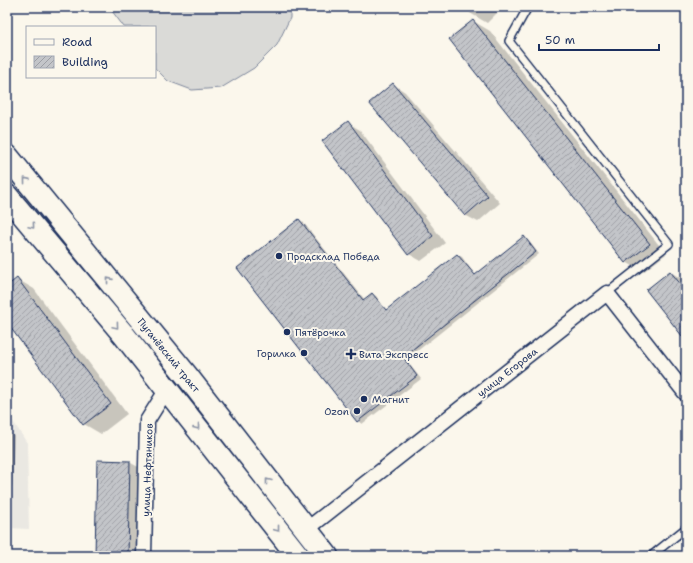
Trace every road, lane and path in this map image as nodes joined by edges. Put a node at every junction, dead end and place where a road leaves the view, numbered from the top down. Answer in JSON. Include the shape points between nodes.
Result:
{"nodes":[{"id":1,"x":528,"y":7,"type":"edge"},
{"id":2,"x":7,"y":156,"type":"edge"},
{"id":3,"x":7,"y":196,"type":"edge"},
{"id":4,"x":607,"y":293,"type":"junction"},
{"id":5,"x":167,"y":389,"type":"junction"},
{"id":6,"x":686,"y":394,"type":"edge"},
{"id":7,"x":686,"y":528,"type":"edge"},
{"id":8,"x":306,"y":530,"type":"junction"},
{"id":9,"x":144,"y":556,"type":"edge"},
{"id":10,"x":298,"y":556,"type":"edge"},
{"id":11,"x":327,"y":556,"type":"edge"},
{"id":12,"x":651,"y":556,"type":"edge"}],
"edges":[{"from":1,"to":4,"type":"lane","via":[[509,40],[670,244]]},
{"from":8,"to":2,"type":"main road","name":"Пугачёвский тракт","one_way":true,"via":[[187,376]]},
{"from":3,"to":5,"type":"main road","one_way":true},
{"from":4,"to":6,"type":"street"},
{"from":4,"to":8,"type":"street","name":"улица Егорова"},
{"from":5,"to":9,"type":"street","name":"улица Нефтяников","via":[[147,422]]},
{"from":5,"to":10,"type":"main road","one_way":true},
{"from":7,"to":12,"type":"lane"},
{"from":8,"to":11,"type":"main road","name":"Пугачёвский тракт"}]}
